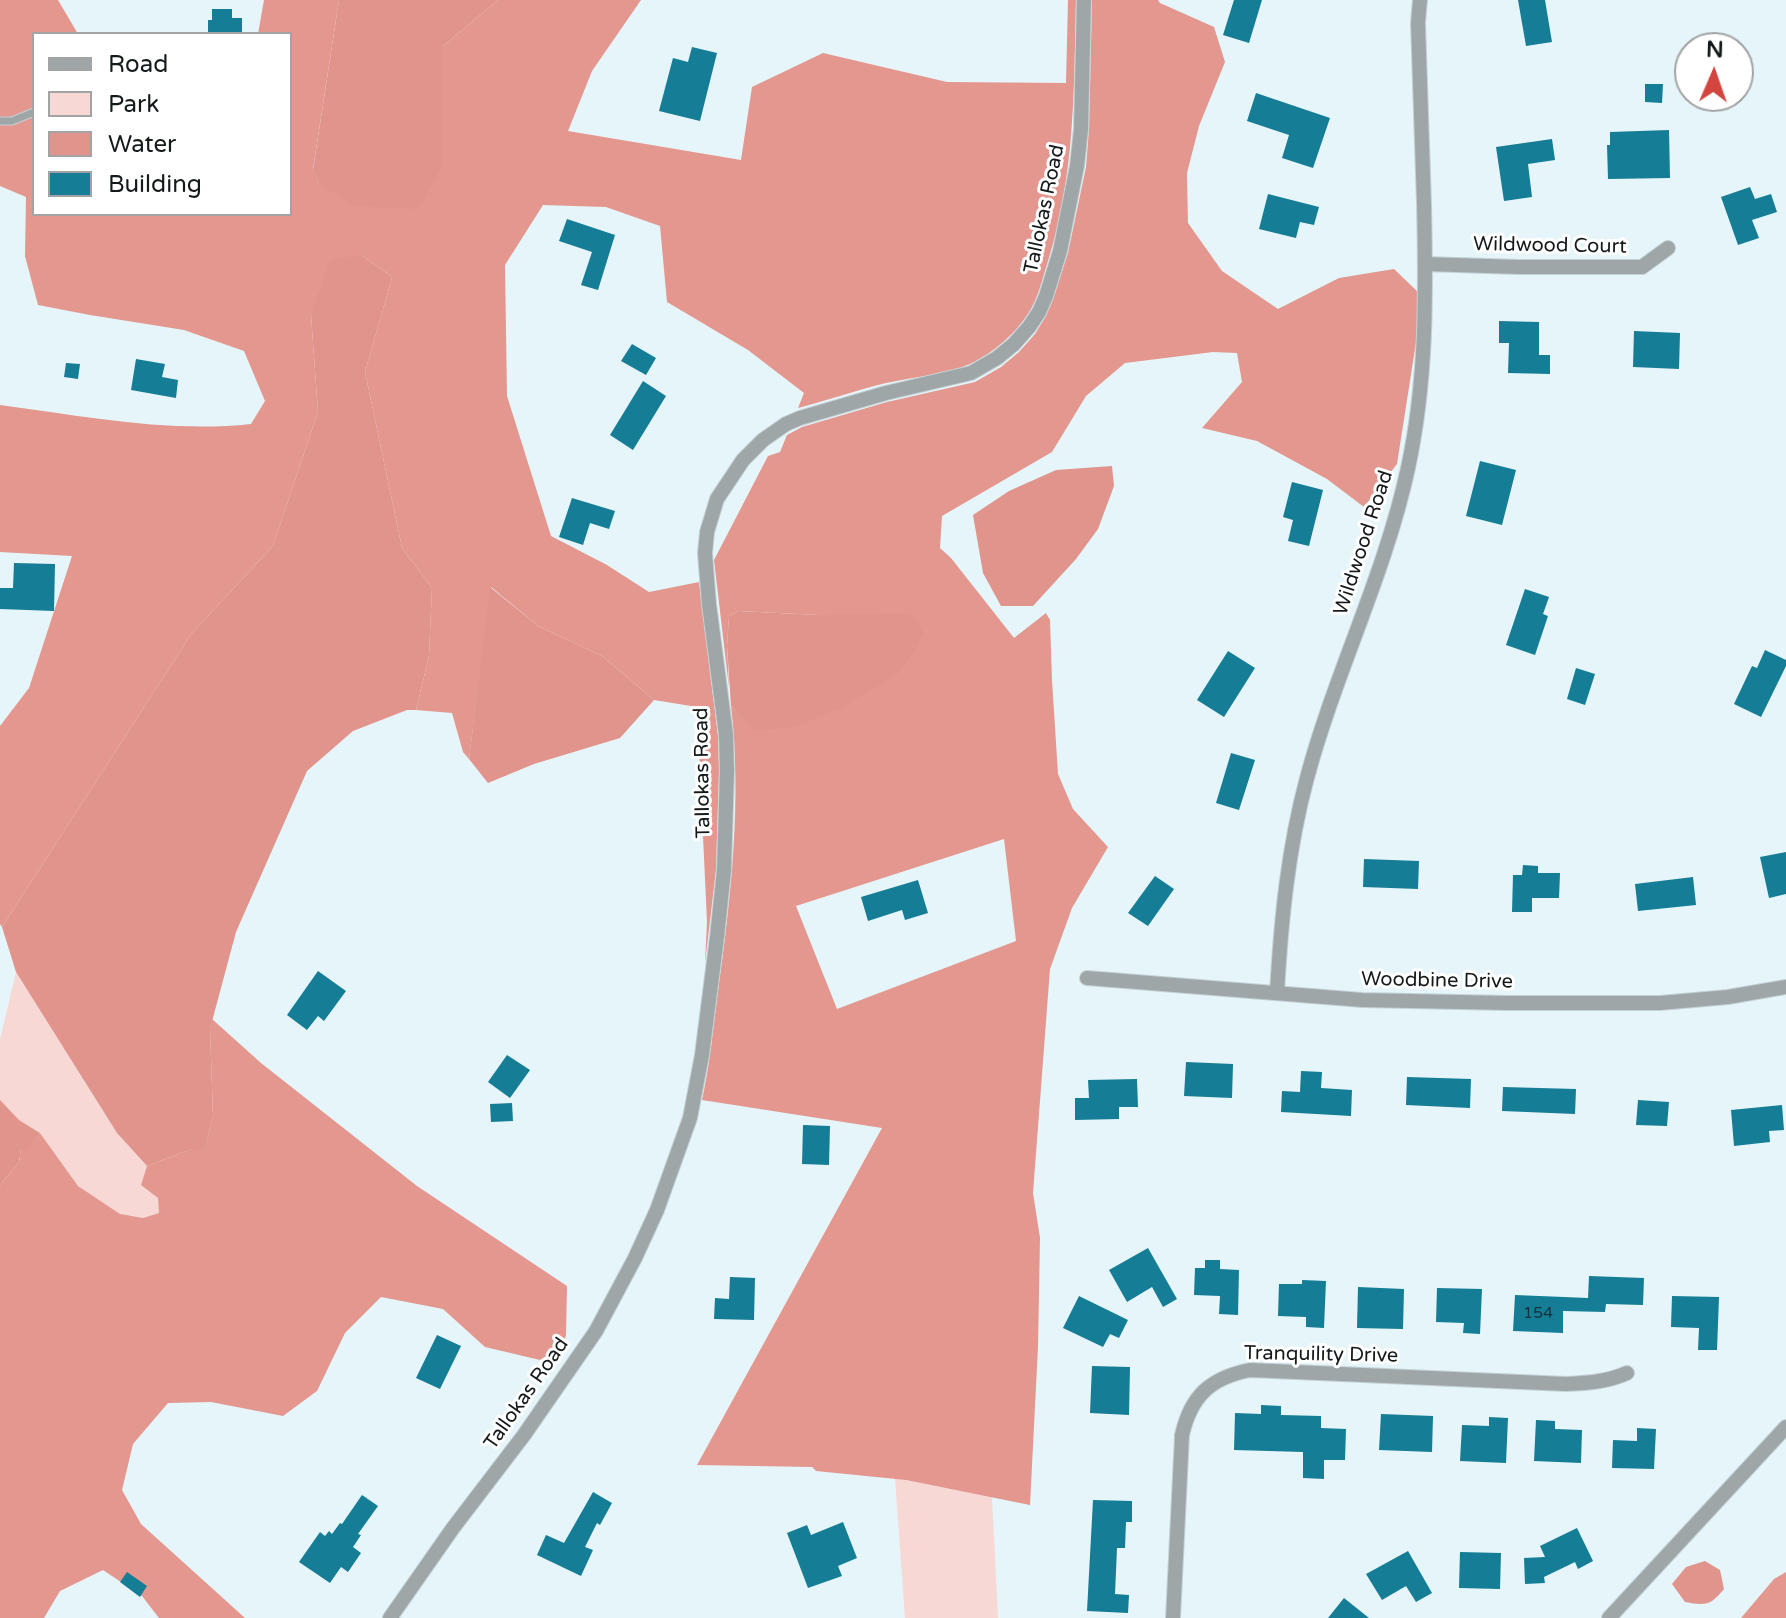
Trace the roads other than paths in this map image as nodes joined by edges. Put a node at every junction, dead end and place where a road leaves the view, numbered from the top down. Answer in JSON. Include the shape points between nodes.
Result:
{"nodes":[{"id":1,"x":1084,"y":0,"type":"edge"},
{"id":2,"x":1420,"y":0,"type":"edge"},
{"id":3,"x":32,"y":113,"type":"edge"},
{"id":4,"x":0,"y":121,"type":"edge"},
{"id":5,"x":1668,"y":248,"type":"dead end"},
{"id":6,"x":1425,"y":264,"type":"junction"},
{"id":7,"x":1087,"y":978,"type":"dead end"},
{"id":8,"x":1785,"y":989,"type":"edge"},
{"id":9,"x":1277,"y":993,"type":"junction"},
{"id":10,"x":1627,"y":1373,"type":"dead end"},
{"id":11,"x":1786,"y":1427,"type":"edge"},
{"id":12,"x":390,"y":1618,"type":"edge"},
{"id":13,"x":1173,"y":1618,"type":"edge"},
{"id":14,"x":1609,"y":1618,"type":"edge"}],
"edges":[{"from":1,"to":12,"type":"street","name":"Tallokas Road","via":[[1077,166],[1060,251],[1046,296],[1029,327],[997,358],[971,373],[786,424],[743,460],[717,499],[705,553],[726,735],[724,870],[690,1118],[657,1210],[596,1331]]},
{"from":2,"to":6,"type":"street","name":"Wildwood Road"},
{"from":3,"to":4,"type":"lane"},
{"from":5,"to":6,"type":"street","name":"Wildwood Court","via":[[1642,267]]},
{"from":6,"to":9,"type":"street","name":"Wildwood Road","via":[[1420,410],[1408,470],[1307,778],[1287,885]]},
{"from":7,"to":9,"type":"street","name":"Woodbine Drive"},
{"from":8,"to":9,"type":"street","name":"Woodbine Drive","via":[[1660,1003],[1362,1000]]},
{"from":10,"to":13,"type":"street","name":"Tranquility Drive","via":[[1596,1383],[1566,1384],[1250,1370],[1217,1380],[1195,1401],[1182,1435]]},
{"from":11,"to":14,"type":"street"}]}
